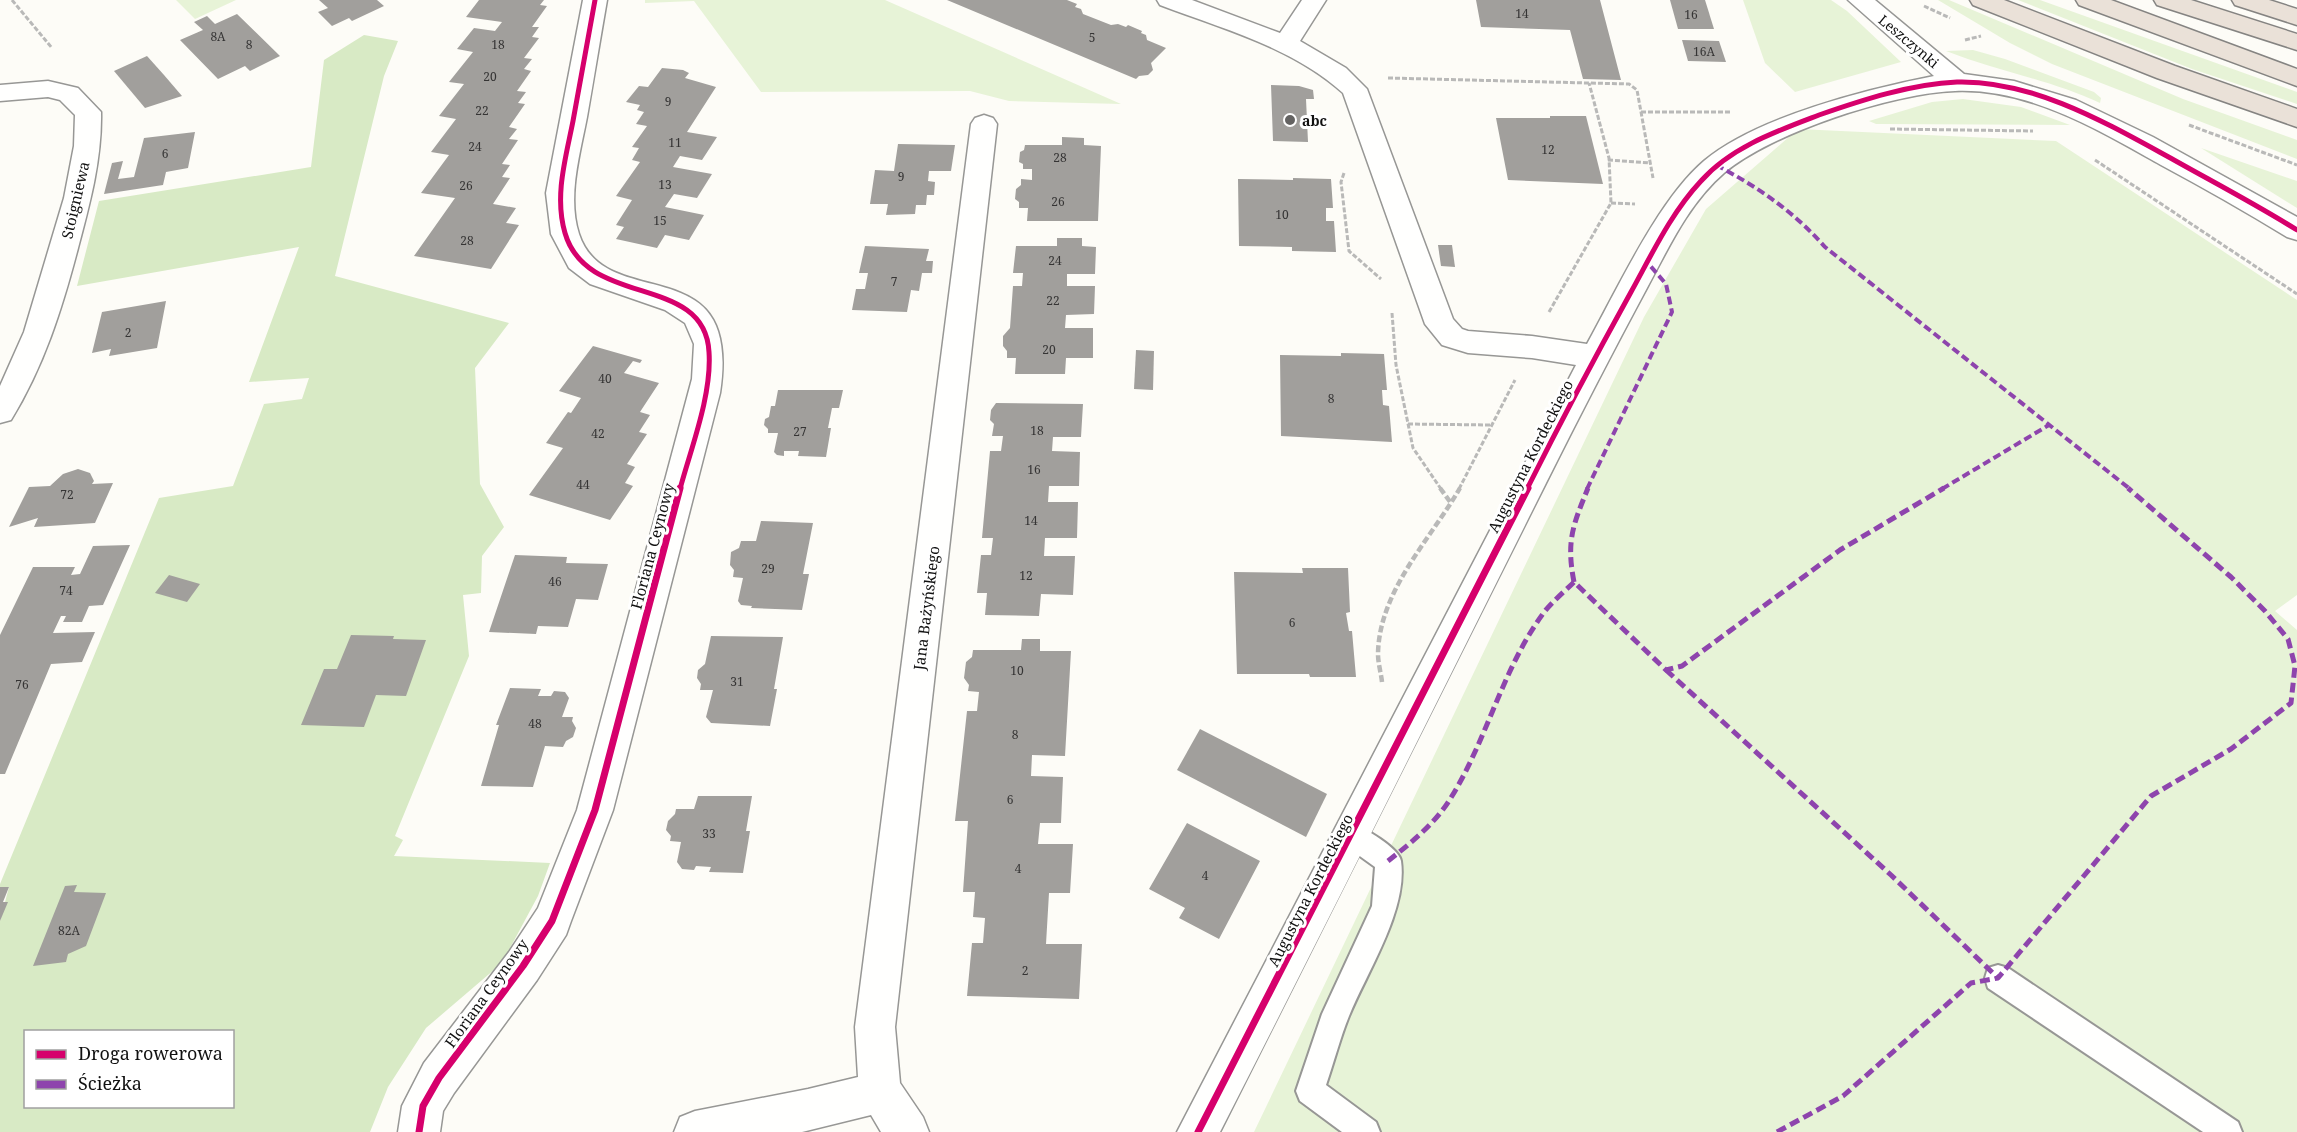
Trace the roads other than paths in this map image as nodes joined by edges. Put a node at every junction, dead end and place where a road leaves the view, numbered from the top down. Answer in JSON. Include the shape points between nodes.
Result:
{"nodes":[{"id":1,"x":595,"y":0,"type":"edge"},
{"id":2,"x":1169,"y":0,"type":"edge"},
{"id":3,"x":1314,"y":0,"type":"edge"},
{"id":4,"x":1860,"y":0,"type":"edge"},
{"id":5,"x":1982,"y":0,"type":"edge"},
{"id":6,"x":2088,"y":0,"type":"edge"},
{"id":7,"x":2166,"y":0,"type":"edge"},
{"id":8,"x":2244,"y":0,"type":"edge"},
{"id":9,"x":2297,"y":17,"type":"edge"},
{"id":10,"x":2297,"y":42,"type":"edge"},
{"id":11,"x":1285,"y":45,"type":"junction"},
{"id":12,"x":2297,"y":78,"type":"edge"},
{"id":13,"x":1957,"y":82,"type":"junction"},
{"id":14,"x":0,"y":93,"type":"edge"},
{"id":15,"x":2297,"y":118,"type":"edge"},
{"id":16,"x":984,"y":124,"type":"dead end"},
{"id":17,"x":2297,"y":230,"type":"edge"},
{"id":18,"x":1594,"y":357,"type":"junction"},
{"id":19,"x":0,"y":411,"type":"edge"},
{"id":20,"x":1352,"y":835,"type":"junction"},
{"id":21,"x":1998,"y":978,"type":"dead end"},
{"id":22,"x":880,"y":1092,"type":"junction"},
{"id":23,"x":419,"y":1132,"type":"edge"},
{"id":24,"x":695,"y":1132,"type":"edge"},
{"id":25,"x":908,"y":1132,"type":"edge"},
{"id":26,"x":1198,"y":1132,"type":"edge"},
{"id":27,"x":1366,"y":1132,"type":"edge"},
{"id":28,"x":2228,"y":1132,"type":"edge"}],
"edges":[{"from":1,"to":23,"type":"street","name":"Floriana Ceynowy","via":[[560,193],[565,236],[574,255],[608,283],[672,300],[698,318],[707,337],[710,362],[705,393],[580,855],[552,921],[524,966],[433,1087],[423,1106]]},
{"from":2,"to":11,"type":"street"},
{"from":3,"to":11,"type":"street"},
{"from":4,"to":13,"type":"street","name":"Leszczynki"},
{"from":5,"to":15,"type":"highway"},
{"from":6,"to":12,"type":"highway"},
{"from":7,"to":10,"type":"highway"},
{"from":8,"to":9,"type":"highway"},
{"from":11,"to":18,"type":"street","via":[[1340,74],[1354,89],[1440,324],[1452,336],[1468,342]]},
{"from":13,"to":17,"type":"street","name":"Augustyna Kordeckiego","via":[[2028,92],[2100,120]]},
{"from":13,"to":18,"type":"street","name":"Augustyna Kordeckiego","via":[[1908,89],[1777,131],[1745,145],[1716,165],[1676,211]]},
{"from":14,"to":19,"type":"street","name":"Stoigniewa","via":[[48,89],[69,94],[87,112],[89,132],[80,189],[36,341]]},
{"from":16,"to":22,"type":"street","name":"Jana Bażyńskiego","via":[[875,1027]]},
{"from":18,"to":20,"type":"street","name":"Augustyna Kordeckiego"},
{"from":20,"to":26,"type":"street","name":"Augustyna Kordeckiego"},
{"from":20,"to":27,"type":"lane","via":[[1388,861],[1385,907],[1336,1014],[1310,1091]]},
{"from":21,"to":28,"type":"lane"},
{"from":22,"to":24,"type":"street"},
{"from":22,"to":25,"type":"street"}]}
